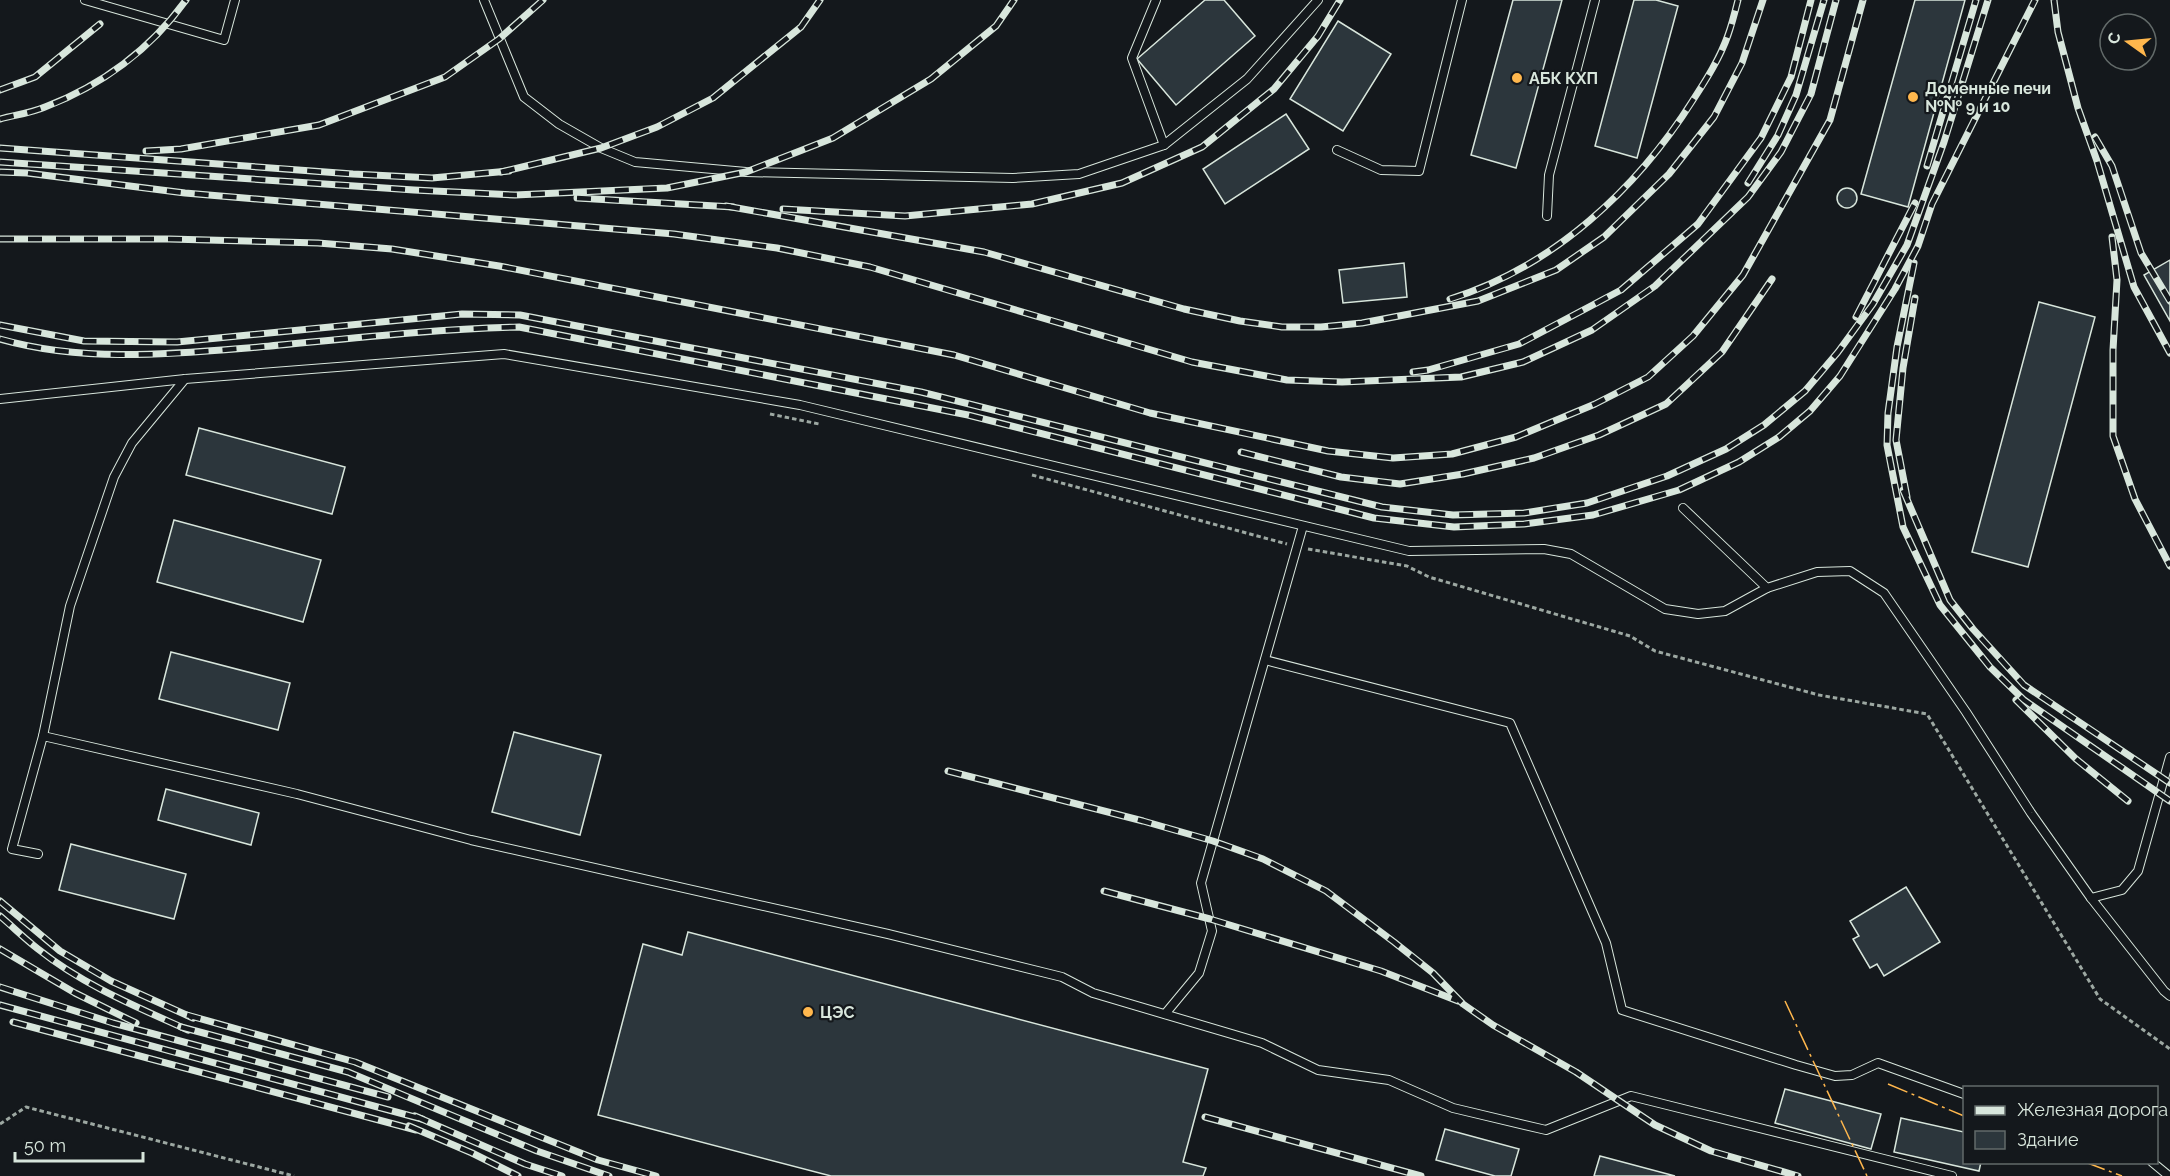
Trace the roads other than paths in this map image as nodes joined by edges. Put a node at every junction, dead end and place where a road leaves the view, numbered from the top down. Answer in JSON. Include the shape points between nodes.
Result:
{"nodes":[{"id":1,"x":85,"y":0,"type":"edge"},
{"id":2,"x":235,"y":0,"type":"edge"},
{"id":3,"x":484,"y":0,"type":"edge"},
{"id":4,"x":1156,"y":0,"type":"edge"},
{"id":5,"x":1318,"y":0,"type":"edge"},
{"id":6,"x":1462,"y":0,"type":"edge"},
{"id":7,"x":1595,"y":0,"type":"edge"},
{"id":8,"x":1164,"y":145,"type":"junction"},
{"id":9,"x":1337,"y":150,"type":"dead end"},
{"id":10,"x":1547,"y":216,"type":"dead end"},
{"id":11,"x":185,"y":379,"type":"junction"},
{"id":12,"x":0,"y":399,"type":"edge"},
{"id":13,"x":1683,"y":508,"type":"dead end"},
{"id":14,"x":1303,"y":526,"type":"junction"},
{"id":15,"x":1767,"y":588,"type":"junction"},
{"id":16,"x":1265,"y":660,"type":"junction"},
{"id":17,"x":43,"y":735,"type":"junction"},
{"id":18,"x":2170,"y":757,"type":"edge"},
{"id":19,"x":38,"y":854,"type":"dead end"},
{"id":20,"x":2091,"y":898,"type":"junction"},
{"id":21,"x":2170,"y":996,"type":"edge"},
{"id":22,"x":1165,"y":1014,"type":"junction"},
{"id":23,"x":1963,"y":1093,"type":"edge"},
{"id":24,"x":2154,"y":1164,"type":"edge"},
{"id":25,"x":1952,"y":1176,"type":"edge"},
{"id":26,"x":2169,"y":1176,"type":"edge"}],
"edges":[{"from":1,"to":2,"type":"lane","via":[[224,40]]},
{"from":3,"to":8,"type":"lane","via":[[524,97],[559,124],[635,162],[746,172],[1013,178],[1079,174]]},
{"from":4,"to":8,"type":"lane","via":[[1132,58]]},
{"from":5,"to":8,"type":"lane","via":[[1247,79]]},
{"from":6,"to":9,"type":"lane","via":[[1419,171],[1381,170]]},
{"from":7,"to":10,"type":"lane","via":[[1549,175]]},
{"from":11,"to":12,"type":"lane"},
{"from":11,"to":14,"type":"lane","via":[[504,354],[800,405]]},
{"from":11,"to":17,"type":"lane","via":[[132,443],[114,477],[70,606]]},
{"from":13,"to":15,"type":"lane"},
{"from":14,"to":15,"type":"lane","via":[[1409,551],[1559,551],[1571,554],[1665,609],[1698,614],[1725,612]]},
{"from":14,"to":16,"type":"lane"},
{"from":15,"to":20,"type":"lane","via":[[1817,572],[1850,571],[1884,593]]},
{"from":16,"to":22,"type":"lane","via":[[1201,883],[1212,931],[1199,973]]},
{"from":16,"to":23,"type":"lane","via":[[1510,723],[1606,943],[1622,1010],[1835,1076],[1852,1075],[1878,1063]]},
{"from":17,"to":19,"type":"lane","via":[[12,849]]},
{"from":17,"to":22,"type":"lane","via":[[297,794],[471,840],[1062,977],[1093,993]]},
{"from":18,"to":20,"type":"lane","via":[[2138,871],[2122,890]]},
{"from":20,"to":21,"type":"lane"},
{"from":22,"to":25,"type":"lane","via":[[1262,1043],[1318,1070],[1389,1080],[1453,1108],[1546,1130],[1631,1096]]},
{"from":24,"to":26,"type":"lane"}]}
